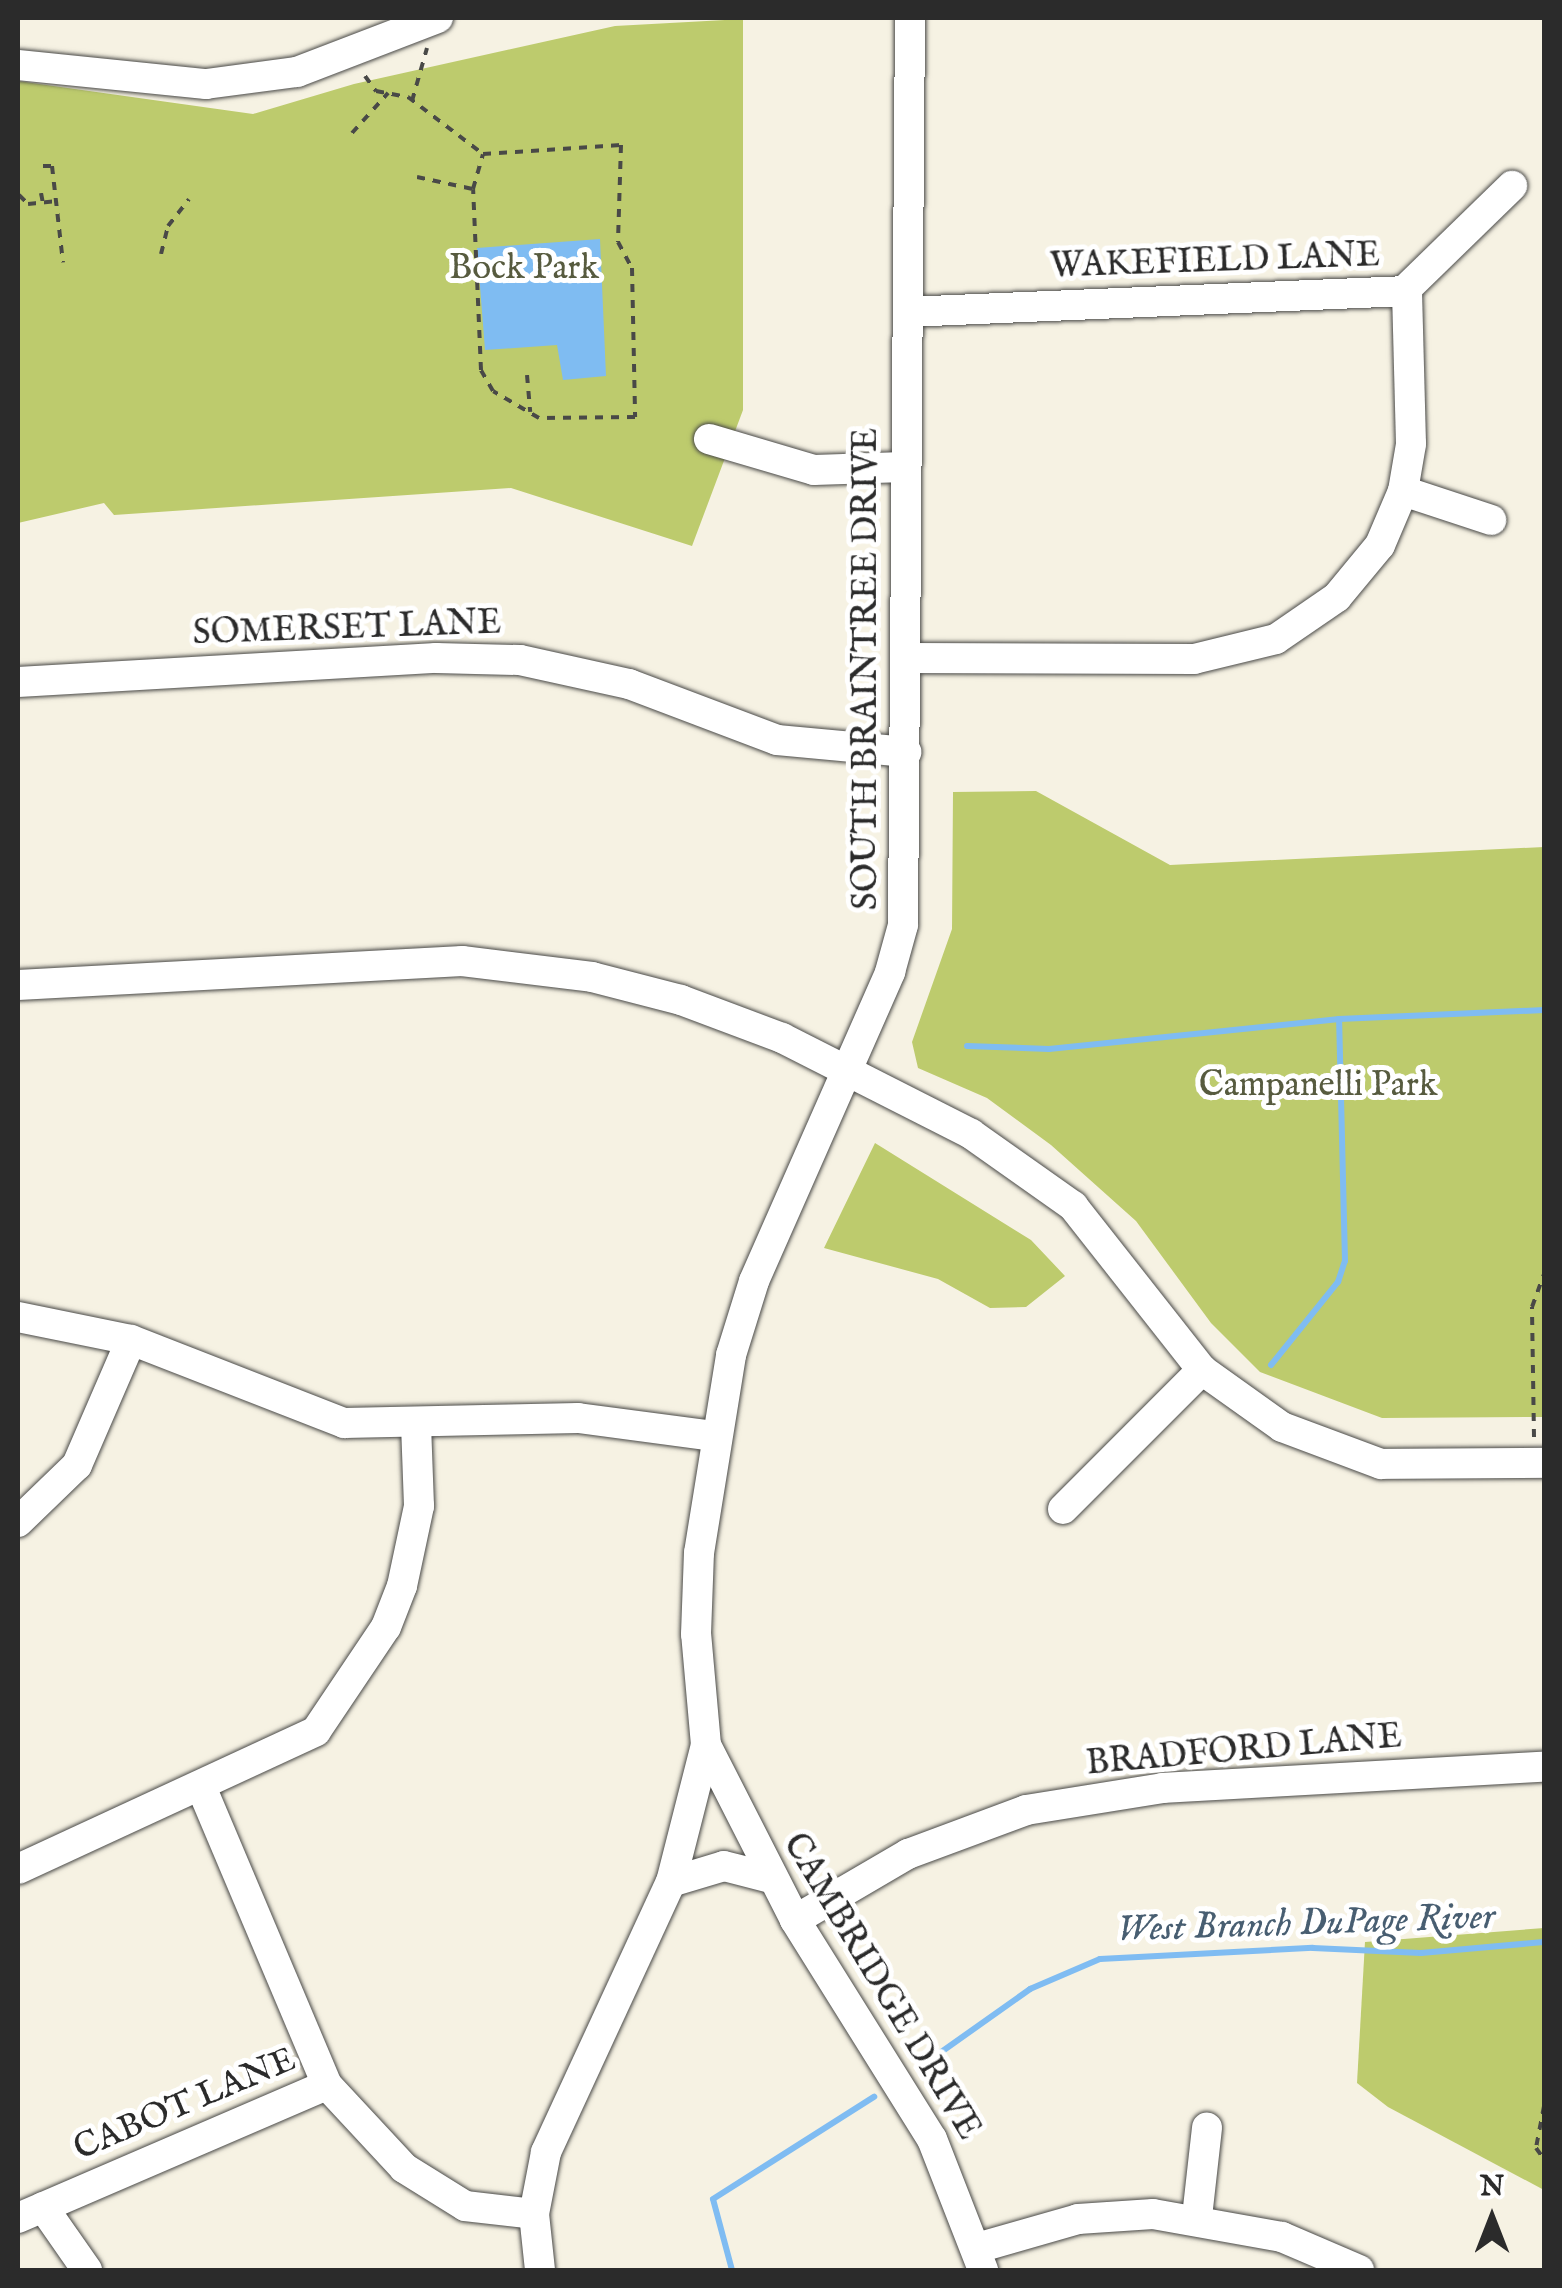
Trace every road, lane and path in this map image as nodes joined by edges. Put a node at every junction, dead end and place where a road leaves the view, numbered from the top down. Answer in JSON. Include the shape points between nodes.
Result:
{"nodes":[{"id":1,"x":438,"y":18,"type":"edge"},
{"id":2,"x":910,"y":18,"type":"edge"},
{"id":3,"x":427,"y":48,"type":"dead end"},
{"id":4,"x":18,"y":65,"type":"edge"},
{"id":5,"x":365,"y":76,"type":"dead end"},
{"id":6,"x":388,"y":93,"type":"junction"},
{"id":7,"x":412,"y":100,"type":"junction"},
{"id":8,"x":352,"y":133,"type":"dead end"},
{"id":9,"x":483,"y":154,"type":"junction"},
{"id":10,"x":43,"y":166,"type":"dead end"},
{"id":11,"x":418,"y":178,"type":"dead end"},
{"id":12,"x":1512,"y":186,"type":"dead end"},
{"id":13,"x":473,"y":189,"type":"junction"},
{"id":14,"x":41,"y":192,"type":"dead end"},
{"id":15,"x":19,"y":195,"type":"edge"},
{"id":16,"x":189,"y":199,"type":"dead end"},
{"id":17,"x":55,"y":202,"type":"junction"},
{"id":18,"x":43,"y":203,"type":"junction"},
{"id":19,"x":160,"y":254,"type":"dead end"},
{"id":20,"x":63,"y":262,"type":"dead end"},
{"id":21,"x":1404,"y":291,"type":"junction"},
{"id":22,"x":912,"y":312,"type":"junction"},
{"id":23,"x":528,"y":375,"type":"dead end"},
{"id":24,"x":530,"y":412,"type":"junction"},
{"id":25,"x":708,"y":440,"type":"dead end"},
{"id":26,"x":904,"y":467,"type":"junction"},
{"id":27,"x":1403,"y":491,"type":"junction"},
{"id":28,"x":1491,"y":520,"type":"dead end"},
{"id":29,"x":906,"y":658,"type":"junction"},
{"id":30,"x":18,"y":682,"type":"edge"},
{"id":31,"x":906,"y":752,"type":"junction"},
{"id":32,"x":18,"y":986,"type":"edge"},
{"id":33,"x":846,"y":1070,"type":"junction"},
{"id":34,"x":1544,"y":1274,"type":"edge"},
{"id":35,"x":18,"y":1317,"type":"edge"},
{"id":36,"x":131,"y":1340,"type":"junction"},
{"id":37,"x":1202,"y":1370,"type":"junction"},
{"id":38,"x":416,"y":1425,"type":"junction"},
{"id":39,"x":714,"y":1436,"type":"junction"},
{"id":40,"x":1539,"y":1455,"type":"edge"},
{"id":41,"x":1063,"y":1509,"type":"dead end"},
{"id":42,"x":18,"y":1522,"type":"edge"},
{"id":43,"x":706,"y":1745,"type":"junction"},
{"id":44,"x":1544,"y":1767,"type":"edge"},
{"id":45,"x":202,"y":1789,"type":"junction"},
{"id":46,"x":18,"y":1869,"type":"edge"},
{"id":47,"x":771,"y":1878,"type":"junction"},
{"id":48,"x":671,"y":1882,"type":"junction"},
{"id":49,"x":795,"y":1920,"type":"junction"},
{"id":50,"x":327,"y":2084,"type":"junction"},
{"id":51,"x":1544,"y":2106,"type":"edge"},
{"id":52,"x":1207,"y":2128,"type":"dead end"},
{"id":53,"x":1544,"y":2159,"type":"edge"},
{"id":54,"x":30,"y":2212,"type":"edge"},
{"id":55,"x":534,"y":2214,"type":"junction"},
{"id":56,"x":1198,"y":2217,"type":"junction"},
{"id":57,"x":980,"y":2259,"type":"edge"},
{"id":58,"x":87,"y":2270,"type":"edge"},
{"id":59,"x":540,"y":2270,"type":"edge"},
{"id":60,"x":1359,"y":2270,"type":"edge"}],
"edges":[{"from":1,"to":4,"type":"street","via":[[297,72],[206,84]]},
{"from":2,"to":22,"type":"street","name":"SOUTH BRAINTREE DRIVE"},
{"from":3,"to":7,"type":"path"},
{"from":5,"to":6,"type":"path","via":[[376,91]]},
{"from":6,"to":7,"type":"path"},
{"from":6,"to":8,"type":"path"},
{"from":7,"to":9,"type":"path"},
{"from":9,"to":13,"type":"path"},
{"from":9,"to":24,"type":"path","via":[[621,145],[618,242],[632,268],[635,417]]},
{"from":10,"to":17,"type":"path","via":[[52,166]]},
{"from":11,"to":13,"type":"path"},
{"from":12,"to":21,"type":"street"},
{"from":13,"to":24,"type":"path","via":[[481,370],[493,390]]},
{"from":14,"to":18,"type":"path"},
{"from":15,"to":18,"type":"path","via":[[28,204]]},
{"from":16,"to":19,"type":"path","via":[[168,226]]},
{"from":17,"to":18,"type":"path"},
{"from":17,"to":20,"type":"path"},
{"from":21,"to":22,"type":"street","name":"WAKEFIELD LANE"},
{"from":21,"to":27,"type":"street","name":"WAKEFIELD LANE","via":[[1411,431]]},
{"from":22,"to":26,"type":"street","name":"SOUTH BRAINTREE DRIVE"},
{"from":23,"to":24,"type":"path"},
{"from":25,"to":26,"type":"street","via":[[814,470]]},
{"from":26,"to":29,"type":"street","name":"SOUTH BRAINTREE DRIVE"},
{"from":27,"to":28,"type":"street"},
{"from":27,"to":29,"type":"street","name":"WAKEFIELD LANE","via":[[1380,545],[1337,598],[1298,628],[1245,650],[1194,659]]},
{"from":29,"to":31,"type":"street","name":"SOUTH BRAINTREE DRIVE"},
{"from":30,"to":31,"type":"street","name":"SOMERSET LANE","via":[[477,657],[629,684],[777,740]]},
{"from":31,"to":33,"type":"street","name":"SOUTH BRAINTREE DRIVE","via":[[903,926]]},
{"from":32,"to":33,"type":"street","via":[[432,961],[514,965],[681,1000]]},
{"from":33,"to":37,"type":"street","via":[[971,1134],[1073,1206]]},
{"from":33,"to":39,"type":"street","name":"SOUTH BRAINTREE DRIVE","via":[[754,1281]]},
{"from":34,"to":40,"type":"path","via":[[1532,1307]]},
{"from":35,"to":36,"type":"street"},
{"from":36,"to":38,"type":"street","via":[[344,1423]]},
{"from":36,"to":42,"type":"street","via":[[77,1465]]},
{"from":37,"to":40,"type":"street","via":[[1282,1427],[1355,1458],[1409,1468]]},
{"from":37,"to":41,"type":"street"},
{"from":38,"to":39,"type":"street","via":[[578,1418]]},
{"from":38,"to":45,"type":"street","via":[[419,1506],[386,1627],[316,1731]]},
{"from":39,"to":43,"type":"street","name":"SOUTH BRAINTREE DRIVE","via":[[696,1634]]},
{"from":43,"to":47,"type":"street","name":"CAMBRIDGE DRIVE"},
{"from":43,"to":48,"type":"street","name":"SOUTH BRAINTREE DRIVE"},
{"from":44,"to":49,"type":"street","name":"BRADFORD LANE","via":[[1163,1788],[1026,1810],[908,1854]]},
{"from":45,"to":46,"type":"street"},
{"from":45,"to":50,"type":"street"},
{"from":47,"to":48,"type":"street","via":[[724,1866]]},
{"from":47,"to":49,"type":"street","name":"CAMBRIDGE DRIVE"},
{"from":48,"to":55,"type":"street","name":"SOUTH BRAINTREE DRIVE","via":[[546,2152]]},
{"from":49,"to":57,"type":"street","name":"CAMBRIDGE DRIVE","via":[[910,2099]]},
{"from":50,"to":54,"type":"street","name":"CABOT LANE"},
{"from":50,"to":55,"type":"street","via":[[404,2168],[465,2206]]},
{"from":51,"to":53,"type":"path","via":[[1536,2148]]},
{"from":52,"to":56,"type":"street"},
{"from":54,"to":58,"type":"street"},
{"from":55,"to":59,"type":"street","name":"SOUTH BRAINTREE DRIVE"},
{"from":56,"to":57,"type":"street","via":[[1078,2219]]},
{"from":56,"to":60,"type":"street","via":[[1282,2237]]}]}
